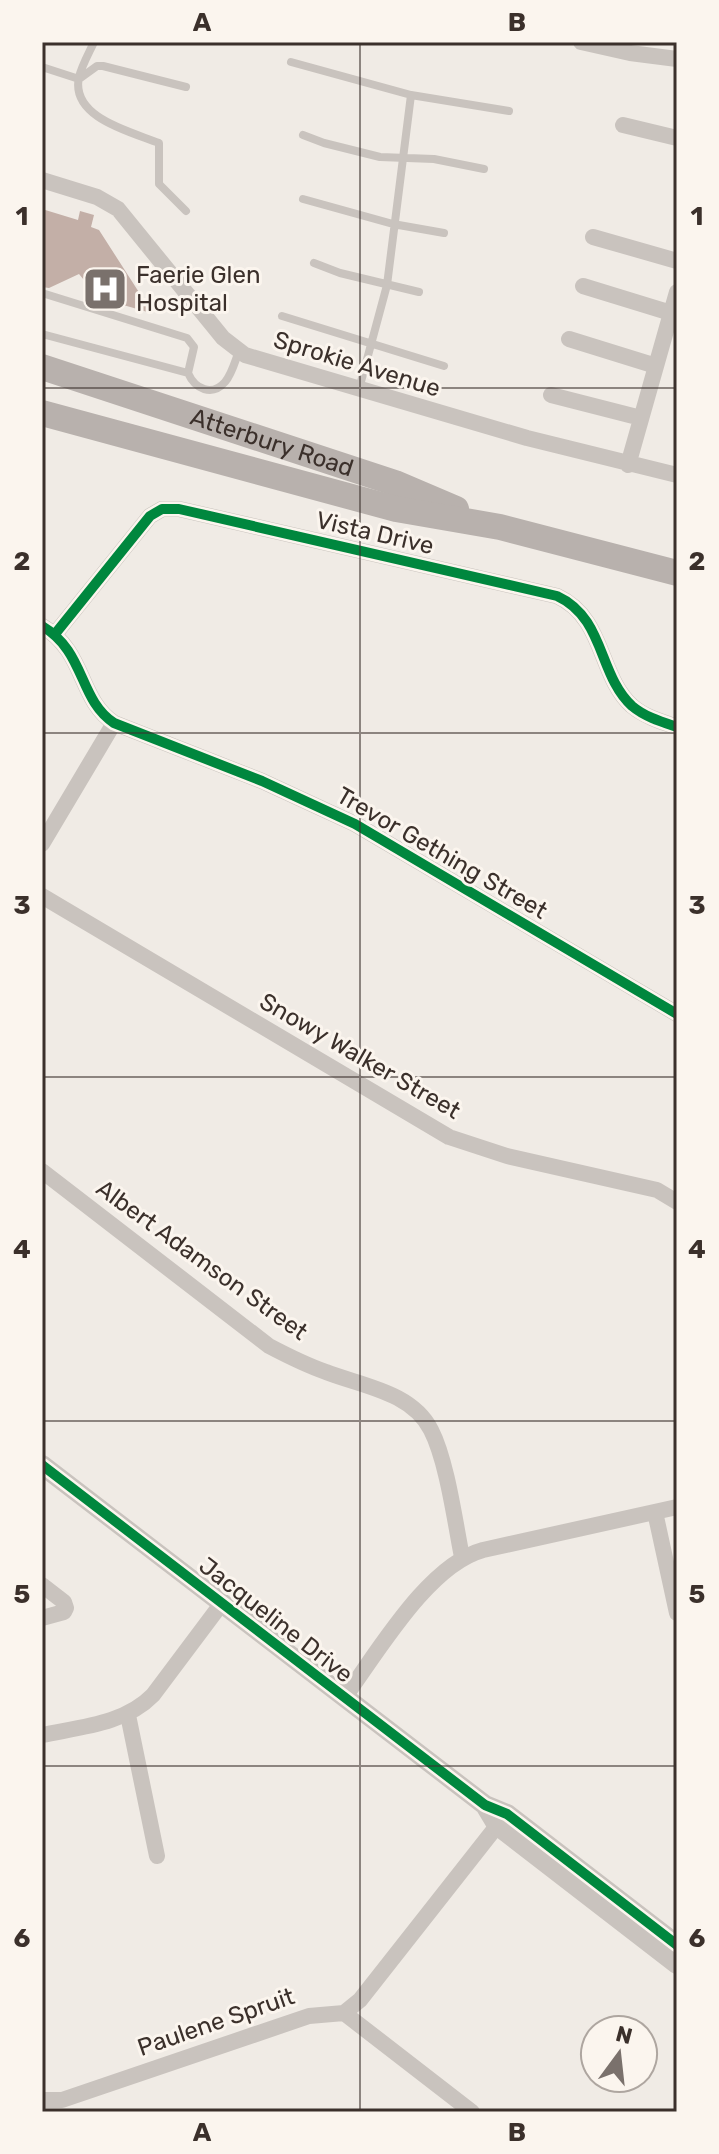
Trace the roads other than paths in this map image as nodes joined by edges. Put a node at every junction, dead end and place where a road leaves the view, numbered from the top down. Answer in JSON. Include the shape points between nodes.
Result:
{"nodes":[{"id":1,"x":94,"y":42,"type":"edge"},
{"id":2,"x":581,"y":42,"type":"edge"},
{"id":3,"x":677,"y":59,"type":"edge"},
{"id":4,"x":291,"y":62,"type":"dead end"},
{"id":5,"x":42,"y":67,"type":"edge"},
{"id":6,"x":79,"y":79,"type":"junction"},
{"id":7,"x":186,"y":87,"type":"dead end"},
{"id":8,"x":411,"y":95,"type":"junction"},
{"id":9,"x":509,"y":111,"type":"dead end"},
{"id":10,"x":623,"y":125,"type":"dead end"},
{"id":11,"x":303,"y":135,"type":"dead end"},
{"id":12,"x":677,"y":138,"type":"edge"},
{"id":13,"x":403,"y":160,"type":"junction"},
{"id":14,"x":484,"y":169,"type":"dead end"},
{"id":15,"x":42,"y":180,"type":"edge"},
{"id":16,"x":303,"y":199,"type":"dead end"},
{"id":17,"x":186,"y":211,"type":"dead end"},
{"id":18,"x":393,"y":224,"type":"junction"},
{"id":19,"x":444,"y":233,"type":"dead end"},
{"id":20,"x":593,"y":237,"type":"dead end"},
{"id":21,"x":677,"y":261,"type":"edge"},
{"id":22,"x":314,"y":263,"type":"dead end"},
{"id":23,"x":387,"y":285,"type":"junction"},
{"id":24,"x":583,"y":286,"type":"dead end"},
{"id":25,"x":419,"y":292,"type":"dead end"},
{"id":26,"x":677,"y":292,"type":"edge"},
{"id":27,"x":42,"y":293,"type":"edge"},
{"id":28,"x":671,"y":313,"type":"junction"},
{"id":29,"x":282,"y":316,"type":"dead end"},
{"id":30,"x":42,"y":334,"type":"edge"},
{"id":31,"x":569,"y":339,"type":"dead end"},
{"id":32,"x":372,"y":344,"type":"junction"},
{"id":33,"x":239,"y":351,"type":"junction"},
{"id":34,"x":444,"y":366,"type":"dead end"},
{"id":35,"x":656,"y":366,"type":"junction"},
{"id":36,"x":42,"y":367,"type":"edge"},
{"id":37,"x":188,"y":373,"type":"junction"},
{"id":38,"x":359,"y":390,"type":"junction"},
{"id":39,"x":551,"y":395,"type":"dead end"},
{"id":40,"x":42,"y":413,"type":"edge"},
{"id":41,"x":641,"y":418,"type":"junction"},
{"id":42,"x":628,"y":465,"type":"junction"},
{"id":43,"x":677,"y":475,"type":"edge"},
{"id":44,"x":500,"y":527,"type":"junction"},
{"id":45,"x":677,"y":573,"type":"edge"},
{"id":46,"x":48,"y":630,"type":"edge"},
{"id":47,"x":114,"y":723,"type":"junction"},
{"id":48,"x":677,"y":727,"type":"edge"},
{"id":49,"x":42,"y":844,"type":"edge"},
{"id":50,"x":42,"y":896,"type":"edge"},
{"id":51,"x":677,"y":1014,"type":"edge"},
{"id":52,"x":42,"y":1171,"type":"edge"},
{"id":53,"x":674,"y":1194,"type":"edge"},
{"id":54,"x":42,"y":1465,"type":"edge"},
{"id":55,"x":677,"y":1507,"type":"edge"},
{"id":56,"x":655,"y":1512,"type":"junction"},
{"id":57,"x":462,"y":1557,"type":"junction"},
{"id":58,"x":42,"y":1585,"type":"edge"},
{"id":59,"x":222,"y":1603,"type":"junction"},
{"id":60,"x":677,"y":1613,"type":"edge"},
{"id":61,"x":42,"y":1618,"type":"edge"},
{"id":62,"x":344,"y":1698,"type":"junction"},
{"id":63,"x":128,"y":1715,"type":"junction"},
{"id":64,"x":42,"y":1735,"type":"edge"},
{"id":65,"x":502,"y":1819,"type":"junction"},
{"id":66,"x":157,"y":1856,"type":"dead end"},
{"id":67,"x":677,"y":1945,"type":"edge"},
{"id":68,"x":677,"y":1964,"type":"edge"},
{"id":69,"x":344,"y":2013,"type":"junction"},
{"id":70,"x":42,"y":2100,"type":"edge"},
{"id":71,"x":472,"y":2112,"type":"edge"}],
"edges":[{"from":1,"to":6,"type":"lane"},
{"from":2,"to":3,"type":"street"},
{"from":4,"to":8,"type":"lane"},
{"from":5,"to":6,"type":"lane"},
{"from":6,"to":7,"type":"lane","via":[[103,66]]},
{"from":6,"to":17,"type":"lane","via":[[89,110],[159,143],[159,184]]},
{"from":8,"to":9,"type":"lane"},
{"from":8,"to":13,"type":"lane"},
{"from":10,"to":12,"type":"street"},
{"from":11,"to":13,"type":"lane"},
{"from":13,"to":14,"type":"lane","via":[[434,159]]},
{"from":13,"to":18,"type":"lane"},
{"from":15,"to":33,"type":"street","name":"Sprokie Avenue","via":[[118,209]]},
{"from":16,"to":18,"type":"lane"},
{"from":18,"to":19,"type":"lane"},
{"from":18,"to":23,"type":"lane"},
{"from":20,"to":21,"type":"street"},
{"from":22,"to":23,"type":"lane"},
{"from":23,"to":25,"type":"lane"},
{"from":23,"to":32,"type":"lane"},
{"from":24,"to":28,"type":"street"},
{"from":26,"to":28,"type":"street"},
{"from":27,"to":37,"type":"lane","via":[[187,338],[194,347]]},
{"from":28,"to":35,"type":"street"},
{"from":29,"to":32,"type":"lane"},
{"from":30,"to":37,"type":"lane"},
{"from":31,"to":35,"type":"street"},
{"from":32,"to":34,"type":"lane"},
{"from":32,"to":38,"type":"lane"},
{"from":33,"to":37,"type":"lane","via":[[226,381],[215,388],[200,389]]},
{"from":33,"to":38,"type":"street","name":"Sprokie Avenue"},
{"from":35,"to":41,"type":"street"},
{"from":36,"to":44,"type":"main road","name":"Atterbury Road","via":[[395,483]]},
{"from":38,"to":42,"type":"street","name":"Sprokie Avenue"},
{"from":39,"to":41,"type":"street"},
{"from":40,"to":44,"type":"main road","name":"Atterbury Road","via":[[396,509]]},
{"from":41,"to":42,"type":"street"},
{"from":42,"to":43,"type":"street","name":"Sprokie Avenue"},
{"from":44,"to":45,"type":"main road","name":"Atterbury Road"},
{"from":46,"to":47,"type":"street","via":[[73,655],[99,710]]},
{"from":46,"to":48,"type":"street","name":"Vista Drive","via":[[150,516],[179,509],[557,596],[576,607],[588,623],[629,703]]},
{"from":47,"to":49,"type":"street"},
{"from":47,"to":51,"type":"street","name":"Trevor Gething Street","via":[[355,824]]},
{"from":50,"to":53,"type":"street","name":"Snowy Walker Street","via":[[449,1137],[507,1156]]},
{"from":52,"to":57,"type":"street","name":"Albert Adamson Street","via":[[269,1346],[413,1408],[436,1441]]},
{"from":54,"to":59,"type":"street","name":"Jacqueline Drive"},
{"from":55,"to":56,"type":"street"},
{"from":56,"to":57,"type":"street"},
{"from":56,"to":60,"type":"street"},
{"from":57,"to":62,"type":"street","via":[[428,1586]]},
{"from":58,"to":61,"type":"street","via":[[66,1608]]},
{"from":59,"to":62,"type":"street","name":"Jacqueline Drive"},
{"from":59,"to":63,"type":"street","via":[[153,1695]]},
{"from":62,"to":65,"type":"street","name":"Jacqueline Drive"},
{"from":63,"to":64,"type":"street"},
{"from":63,"to":66,"type":"street"},
{"from":65,"to":67,"type":"street","name":"Jacqueline Drive"},
{"from":65,"to":68,"type":"street","name":"Jacqueline Drive"},
{"from":65,"to":69,"type":"street","via":[[360,2000]]},
{"from":69,"to":70,"type":"street","name":"Paulene Spruit","via":[[309,2016],[62,2100]]},
{"from":69,"to":71,"type":"street"}]}
